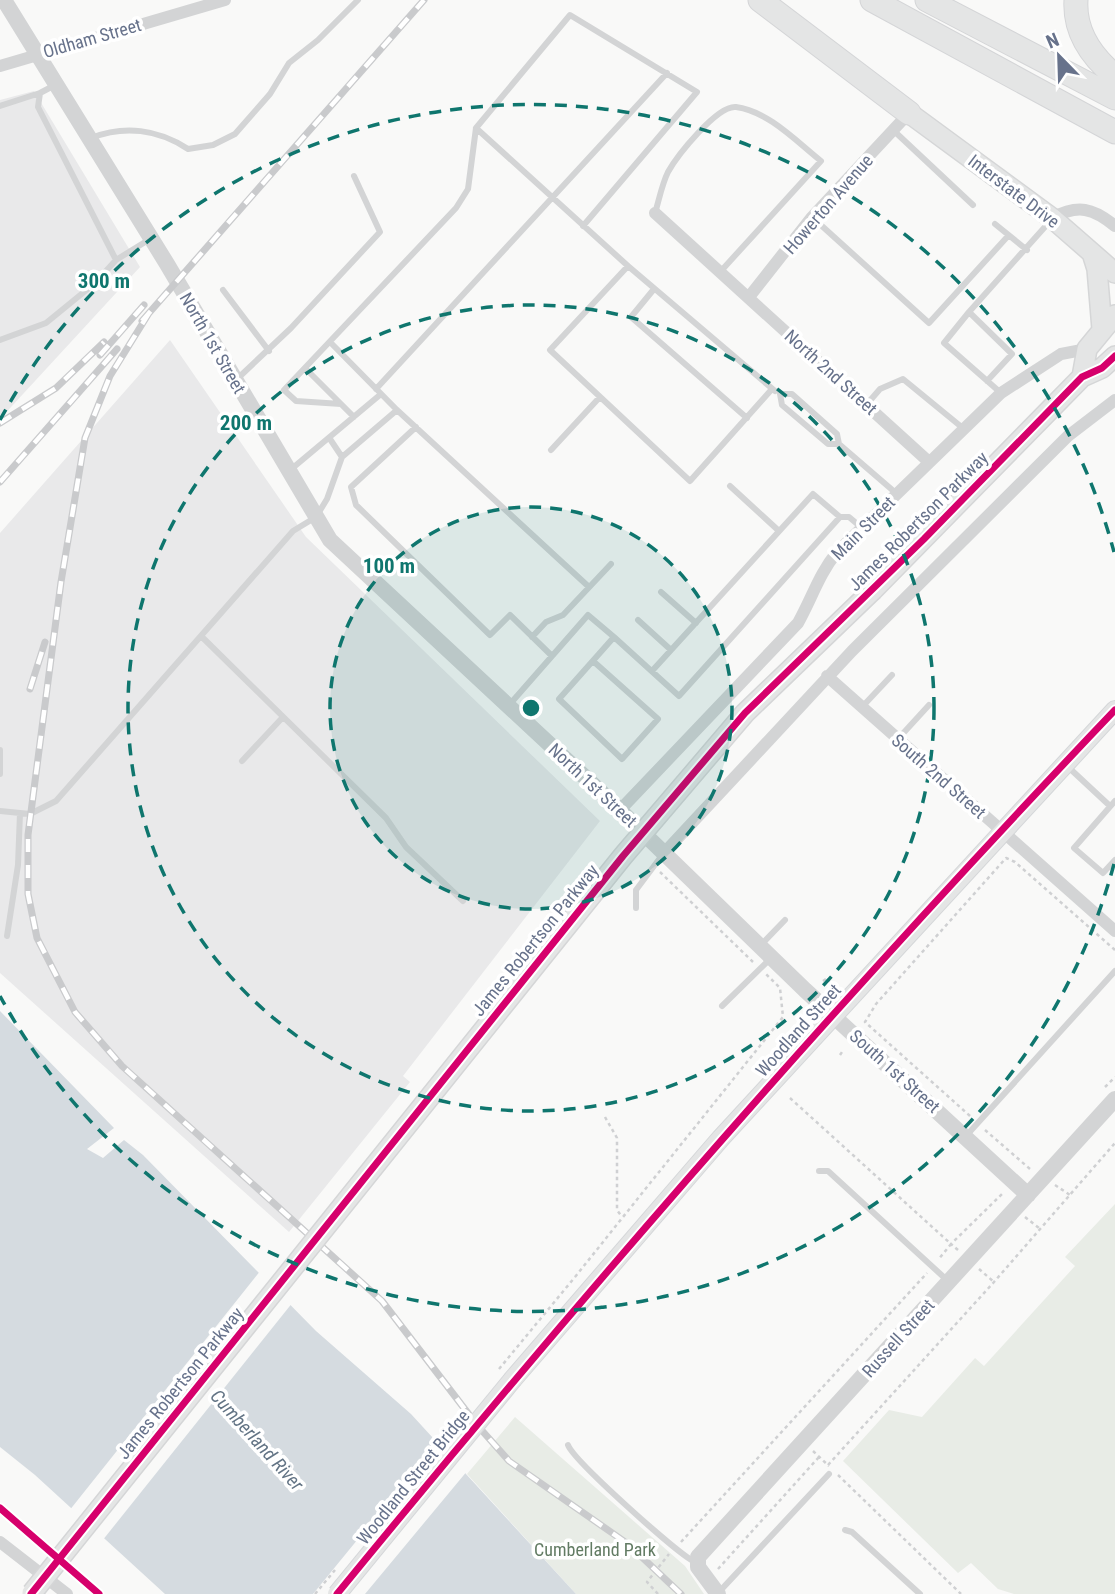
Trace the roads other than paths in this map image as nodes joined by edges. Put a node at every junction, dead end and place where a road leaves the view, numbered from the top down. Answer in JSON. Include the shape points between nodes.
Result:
{"nodes":[{"id":1,"x":4,"y":0,"type":"edge"},
{"id":2,"x":225,"y":0,"type":"edge"},
{"id":3,"x":358,"y":0,"type":"edge"},
{"id":4,"x":760,"y":0,"type":"edge"},
{"id":5,"x":872,"y":0,"type":"edge"},
{"id":6,"x":928,"y":0,"type":"edge"},
{"id":7,"x":1076,"y":0,"type":"edge"},
{"id":8,"x":197,"y":4,"type":"edge"},
{"id":9,"x":39,"y":54,"type":"junction"},
{"id":10,"x":0,"y":66,"type":"edge"},
{"id":11,"x":667,"y":73,"type":"junction"},
{"id":12,"x":1115,"y":76,"type":"edge"},
{"id":13,"x":57,"y":84,"type":"junction"},
{"id":14,"x":40,"y":93,"type":"junction"},
{"id":15,"x":1115,"y":98,"type":"edge"},
{"id":16,"x":0,"y":106,"type":"edge"},
{"id":17,"x":909,"y":113,"type":"junction"},
{"id":18,"x":476,"y":128,"type":"junction"},
{"id":19,"x":893,"y":130,"type":"junction"},
{"id":20,"x":1115,"y":132,"type":"edge"},
{"id":21,"x":91,"y":138,"type":"junction"},
{"id":22,"x":354,"y":176,"type":"dead end"},
{"id":23,"x":552,"y":198,"type":"junction"},
{"id":24,"x":973,"y":205,"type":"dead end"},
{"id":25,"x":655,"y":213,"type":"joint"},
{"id":26,"x":812,"y":217,"type":"junction"},
{"id":27,"x":1052,"y":218,"type":"junction"},
{"id":28,"x":995,"y":224,"type":"dead end"},
{"id":29,"x":583,"y":226,"type":"junction"},
{"id":30,"x":1115,"y":226,"type":"edge"},
{"id":31,"x":1009,"y":236,"type":"junction"},
{"id":32,"x":152,"y":238,"type":"junction"},
{"id":33,"x":1027,"y":250,"type":"junction"},
{"id":34,"x":1092,"y":253,"type":"junction"},
{"id":35,"x":116,"y":260,"type":"junction"},
{"id":36,"x":628,"y":266,"type":"junction"},
{"id":37,"x":721,"y":271,"type":"junction"},
{"id":38,"x":1115,"y":273,"type":"edge"},
{"id":39,"x":654,"y":289,"type":"junction"},
{"id":40,"x":223,"y":290,"type":"dead end"},
{"id":41,"x":750,"y":297,"type":"junction"},
{"id":42,"x":969,"y":312,"type":"junction"},
{"id":43,"x":1108,"y":322,"type":"edge"},
{"id":44,"x":0,"y":340,"type":"edge"},
{"id":45,"x":330,"y":342,"type":"junction"},
{"id":46,"x":1087,"y":349,"type":"junction"},
{"id":47,"x":269,"y":351,"type":"junction"},
{"id":48,"x":1115,"y":356,"type":"edge"},
{"id":49,"x":305,"y":368,"type":"junction"},
{"id":50,"x":1082,"y":377,"type":"junction"},
{"id":51,"x":235,"y":381,"type":"junction"},
{"id":52,"x":986,"y":381,"type":"junction"},
{"id":53,"x":772,"y":389,"type":"junction"},
{"id":54,"x":379,"y":391,"type":"junction"},
{"id":55,"x":1001,"y":393,"type":"junction"},
{"id":56,"x":780,"y":394,"type":"junction"},
{"id":57,"x":599,"y":398,"type":"junction"},
{"id":58,"x":1115,"y":400,"type":"edge"},
{"id":59,"x":341,"y":404,"type":"junction"},
{"id":60,"x":867,"y":404,"type":"junction"},
{"id":61,"x":397,"y":410,"type":"junction"},
{"id":62,"x":354,"y":417,"type":"junction"},
{"id":63,"x":747,"y":418,"type":"junction"},
{"id":64,"x":416,"y":427,"type":"junction"},
{"id":65,"x":964,"y":429,"type":"junction"},
{"id":66,"x":330,"y":439,"type":"junction"},
{"id":67,"x":839,"y":444,"type":"junction"},
{"id":68,"x":551,"y":450,"type":"dead end"},
{"id":69,"x":342,"y":457,"type":"junction"},
{"id":70,"x":929,"y":462,"type":"junction"},
{"id":71,"x":289,"y":471,"type":"junction"},
{"id":72,"x":730,"y":486,"type":"dead end"},
{"id":73,"x":897,"y":494,"type":"junction"},
{"id":74,"x":316,"y":517,"type":"junction"},
{"id":75,"x":840,"y":517,"type":"junction"},
{"id":76,"x":862,"y":528,"type":"junction"},
{"id":77,"x":779,"y":531,"type":"junction"},
{"id":78,"x":611,"y":564,"type":"dead end"},
{"id":79,"x":589,"y":587,"type":"junction"},
{"id":80,"x":661,"y":592,"type":"dead end"},
{"id":81,"x":638,"y":620,"type":"dead end"},
{"id":82,"x":696,"y":623,"type":"junction"},
{"id":83,"x":201,"y":636,"type":"junction"},
{"id":84,"x":532,"y":637,"type":"junction"},
{"id":85,"x":614,"y":637,"type":"junction"},
{"id":86,"x":671,"y":650,"type":"junction"},
{"id":87,"x":552,"y":656,"type":"junction"},
{"id":88,"x":593,"y":661,"type":"junction"},
{"id":89,"x":652,"y":671,"type":"junction"},
{"id":90,"x":892,"y":675,"type":"dead end"},
{"id":91,"x":827,"y":677,"type":"junction"},
{"id":92,"x":929,"y":705,"type":"dead end"},
{"id":93,"x":508,"y":706,"type":"junction"},
{"id":94,"x":862,"y":708,"type":"junction"},
{"id":95,"x":1115,"y":710,"type":"edge"},
{"id":96,"x":283,"y":717,"type":"junction"},
{"id":97,"x":897,"y":740,"type":"junction"},
{"id":98,"x":0,"y":750,"type":"edge"},
{"id":99,"x":242,"y":761,"type":"dead end"},
{"id":100,"x":1065,"y":764,"type":"junction"},
{"id":101,"x":0,"y":774,"type":"edge"},
{"id":102,"x":1113,"y":803,"type":"edge"},
{"id":103,"x":620,"y":810,"type":"junction"},
{"id":104,"x":0,"y":811,"type":"edge"},
{"id":105,"x":20,"y":813,"type":"junction"},
{"id":106,"x":641,"y":830,"type":"joint"},
{"id":107,"x":1002,"y":832,"type":"junction"},
{"id":108,"x":664,"y":853,"type":"junction"},
{"id":109,"x":1115,"y":860,"type":"edge"},
{"id":110,"x":463,"y":901,"type":"dead end"},
{"id":111,"x":636,"y":908,"type":"dead end"},
{"id":112,"x":785,"y":920,"type":"dead end"},
{"id":113,"x":1115,"y":931,"type":"edge"},
{"id":114,"x":7,"y":936,"type":"dead end"},
{"id":115,"x":764,"y":957,"type":"junction"},
{"id":116,"x":1115,"y":971,"type":"edge"},
{"id":117,"x":722,"y":1006,"type":"dead end"},
{"id":118,"x":833,"y":1015,"type":"junction"},
{"id":119,"x":1115,"y":1099,"type":"edge"},
{"id":120,"x":966,"y":1136,"type":"junction"},
{"id":121,"x":819,"y":1171,"type":"dead end"},
{"id":122,"x":1028,"y":1195,"type":"junction"},
{"id":123,"x":949,"y":1282,"type":"junction"},
{"id":124,"x":513,"y":1379,"type":"joint"},
{"id":125,"x":568,"y":1445,"type":"dead end"},
{"id":126,"x":829,"y":1474,"type":"dead end"},
{"id":127,"x":845,"y":1530,"type":"dead end"},
{"id":128,"x":0,"y":1542,"type":"edge"},
{"id":129,"x":696,"y":1562,"type":"junction"},
{"id":130,"x":714,"y":1586,"type":"edge"},
{"id":131,"x":65,"y":1593,"type":"edge"},
{"id":132,"x":31,"y":1594,"type":"edge"},
{"id":133,"x":337,"y":1594,"type":"edge"},
{"id":134,"x":920,"y":1594,"type":"edge"}],
"edges":[{"from":1,"to":9,"type":"street","name":"North 1st Street"},
{"from":2,"to":8,"type":"street","name":"Oldham Street"},
{"from":3,"to":21,"type":"lane","via":[[289,63],[235,134],[213,145],[188,149],[168,135],[114,129]]},
{"from":4,"to":17,"type":"highway"},
{"from":5,"to":20,"type":"highway"},
{"from":6,"to":15,"type":"highway"},
{"from":7,"to":12,"type":"highway","via":[[1077,22],[1089,48]]},
{"from":8,"to":9,"type":"street","name":"Oldham Street"},
{"from":9,"to":10,"type":"street","name":"Oldham Street"},
{"from":9,"to":13,"type":"street","name":"North 1st Street"},
{"from":11,"to":18,"type":"lane","via":[[570,15]]},
{"from":11,"to":23,"type":"lane"},
{"from":11,"to":29,"type":"lane","via":[[697,92]]},
{"from":13,"to":14,"type":"lane"},
{"from":13,"to":21,"type":"street","name":"North 1st Street"},
{"from":14,"to":16,"type":"lane"},
{"from":14,"to":35,"type":"lane","via":[[38,107]]},
{"from":17,"to":19,"type":"street","name":"Howerton Avenue"},
{"from":17,"to":27,"type":"main road","name":"Interstate Drive"},
{"from":18,"to":23,"type":"lane"},
{"from":18,"to":45,"type":"lane","via":[[468,189],[456,208]]},
{"from":19,"to":24,"type":"lane"},
{"from":19,"to":26,"type":"street","name":"Howerton Avenue"},
{"from":21,"to":32,"type":"street","name":"North 1st Street"},
{"from":22,"to":47,"type":"lane","via":[[380,232]]},
{"from":23,"to":29,"type":"lane"},
{"from":23,"to":54,"type":"lane"},
{"from":25,"to":37,"type":"street","name":"North 2nd Street"},
{"from":25,"to":37,"type":"lane","via":[[668,171],[723,109],[734,106],[758,113],[821,161]]},
{"from":26,"to":31,"type":"lane","via":[[929,323]]},
{"from":26,"to":41,"type":"street","name":"Howerton Avenue"},
{"from":27,"to":30,"type":"street","via":[[1085,208]]},
{"from":27,"to":33,"type":"lane"},
{"from":27,"to":34,"type":"main road","name":"Interstate Drive"},
{"from":28,"to":31,"type":"lane"},
{"from":29,"to":36,"type":"lane"},
{"from":31,"to":33,"type":"lane"},
{"from":32,"to":35,"type":"lane"},
{"from":32,"to":51,"type":"street","name":"North 1st Street"},
{"from":33,"to":42,"type":"lane"},
{"from":34,"to":38,"type":"main road","name":"Interstate Drive"},
{"from":34,"to":43,"type":"main road"},
{"from":35,"to":44,"type":"lane","via":[[46,323]]},
{"from":36,"to":39,"type":"lane"},
{"from":36,"to":57,"type":"lane","via":[[550,350]]},
{"from":37,"to":41,"type":"street","name":"North 2nd Street"},
{"from":39,"to":53,"type":"lane"},
{"from":39,"to":63,"type":"lane","via":[[631,317]]},
{"from":40,"to":47,"type":"lane"},
{"from":41,"to":60,"type":"street","name":"North 2nd Street"},
{"from":42,"to":52,"type":"lane","via":[[944,343]]},
{"from":42,"to":52,"type":"lane","via":[[1012,354]]},
{"from":43,"to":46,"type":"main road"},
{"from":45,"to":49,"type":"lane"},
{"from":45,"to":54,"type":"lane"},
{"from":46,"to":50,"type":"main road"},
{"from":46,"to":55,"type":"street","name":"Main Street","via":[[1061,354]]},
{"from":47,"to":51,"type":"lane"},
{"from":48,"to":50,"type":"main road","name":"James Robertson Parkway"},
{"from":49,"to":59,"type":"lane"},
{"from":49,"to":59,"type":"lane","via":[[284,390],[296,401]]},
{"from":50,"to":132,"type":"main road","name":"James Robertson Parkway","bridge":true,"via":[[745,713],[623,856]]},
{"from":51,"to":71,"type":"street","name":"North 1st Street"},
{"from":52,"to":55,"type":"lane"},
{"from":53,"to":56,"type":"lane"},
{"from":53,"to":63,"type":"lane"},
{"from":54,"to":61,"type":"lane"},
{"from":54,"to":62,"type":"lane"},
{"from":55,"to":65,"type":"street","name":"Main Street"},
{"from":56,"to":67,"type":"lane","via":[[792,394],[837,434]]},
{"from":56,"to":67,"type":"lane","via":[[782,405],[828,444]]},
{"from":57,"to":63,"type":"lane","via":[[690,481]]},
{"from":57,"to":68,"type":"lane"},
{"from":58,"to":91,"type":"street","via":[[1068,436]]},
{"from":59,"to":62,"type":"lane"},
{"from":60,"to":65,"type":"lane","via":[[880,389],[902,379]]},
{"from":60,"to":70,"type":"street","name":"North 2nd Street"},
{"from":61,"to":64,"type":"lane"},
{"from":61,"to":69,"type":"lane"},
{"from":62,"to":66,"type":"lane"},
{"from":64,"to":79,"type":"lane"},
{"from":64,"to":84,"type":"lane","via":[[351,487],[356,505],[490,635],[510,615]]},
{"from":65,"to":70,"type":"street","name":"Main Street"},
{"from":66,"to":69,"type":"lane"},
{"from":66,"to":71,"type":"lane"},
{"from":67,"to":73,"type":"lane"},
{"from":69,"to":74,"type":"lane"},
{"from":70,"to":73,"type":"street","name":"Main Street"},
{"from":71,"to":74,"type":"street","name":"North 1st Street"},
{"from":72,"to":77,"type":"lane"},
{"from":73,"to":76,"type":"street","name":"Main Street"},
{"from":74,"to":83,"type":"lane","via":[[293,531]]},
{"from":74,"to":93,"type":"street","name":"North 1st Street","via":[[330,540]]},
{"from":75,"to":76,"type":"lane","via":[[849,517]]},
{"from":75,"to":77,"type":"lane","via":[[813,494]]},
{"from":75,"to":89,"type":"lane","via":[[678,696]]},
{"from":76,"to":103,"type":"street","name":"Main Street","via":[[820,572],[798,622]]},
{"from":77,"to":82,"type":"lane"},
{"from":78,"to":79,"type":"lane"},
{"from":79,"to":84,"type":"lane","via":[[563,615],[546,622]]},
{"from":80,"to":82,"type":"lane"},
{"from":81,"to":86,"type":"lane"},
{"from":82,"to":86,"type":"lane"},
{"from":83,"to":96,"type":"lane"},
{"from":83,"to":105,"type":"lane","via":[[56,802],[30,814]]},
{"from":84,"to":87,"type":"lane"},
{"from":85,"to":87,"type":"lane","via":[[588,614]]},
{"from":85,"to":88,"type":"lane"},
{"from":85,"to":89,"type":"lane"},
{"from":86,"to":89,"type":"lane"},
{"from":87,"to":93,"type":"lane"},
{"from":88,"to":88,"type":"lane","via":[[559,699],[622,759],[658,719]]},
{"from":90,"to":94,"type":"lane"},
{"from":91,"to":94,"type":"street","name":"South 2nd Street"},
{"from":91,"to":108,"type":"street"},
{"from":92,"to":97,"type":"lane"},
{"from":93,"to":103,"type":"street","name":"North 1st Street"},
{"from":94,"to":97,"type":"street","name":"South 2nd Street"},
{"from":95,"to":100,"type":"main road","name":"Woodland Street"},
{"from":96,"to":99,"type":"lane"},
{"from":96,"to":110,"type":"lane"},
{"from":97,"to":107,"type":"street","name":"South 2nd Street"},
{"from":98,"to":101,"type":"lane"},
{"from":100,"to":102,"type":"lane"},
{"from":100,"to":107,"type":"main road","name":"Woodland Street"},
{"from":102,"to":109,"type":"lane","via":[[1074,848],[1103,873]]},
{"from":103,"to":106,"type":"street","name":"North 1st Street"},
{"from":104,"to":105,"type":"lane"},
{"from":105,"to":114,"type":"lane","via":[[19,865]]},
{"from":106,"to":108,"type":"street","name":"South 1st Street"},
{"from":107,"to":113,"type":"street","name":"South 2nd Street"},
{"from":107,"to":118,"type":"main road","name":"Woodland Street"},
{"from":108,"to":111,"type":"lane","via":[[636,890]]},
{"from":108,"to":115,"type":"street","name":"South 1st Street"},
{"from":112,"to":115,"type":"lane"},
{"from":115,"to":117,"type":"lane"},
{"from":115,"to":118,"type":"street","name":"South 1st Street"},
{"from":116,"to":120,"type":"lane"},
{"from":118,"to":120,"type":"street","name":"South 1st Street"},
{"from":118,"to":124,"type":"main road","name":"Woodland Street"},
{"from":119,"to":122,"type":"street","name":"Russell Street"},
{"from":120,"to":122,"type":"street","name":"South 1st Street"},
{"from":121,"to":123,"type":"lane","via":[[828,1171]]},
{"from":122,"to":123,"type":"street","name":"Russell Street"},
{"from":123,"to":129,"type":"street","name":"Russell Street"},
{"from":124,"to":133,"type":"main road","name":"Woodland Street Bridge","bridge":true},
{"from":125,"to":129,"type":"lane","via":[[675,1548]]},
{"from":126,"to":130,"type":"lane"},
{"from":127,"to":134,"type":"lane"},
{"from":128,"to":131,"type":"street"},
{"from":129,"to":130,"type":"street"}]}
